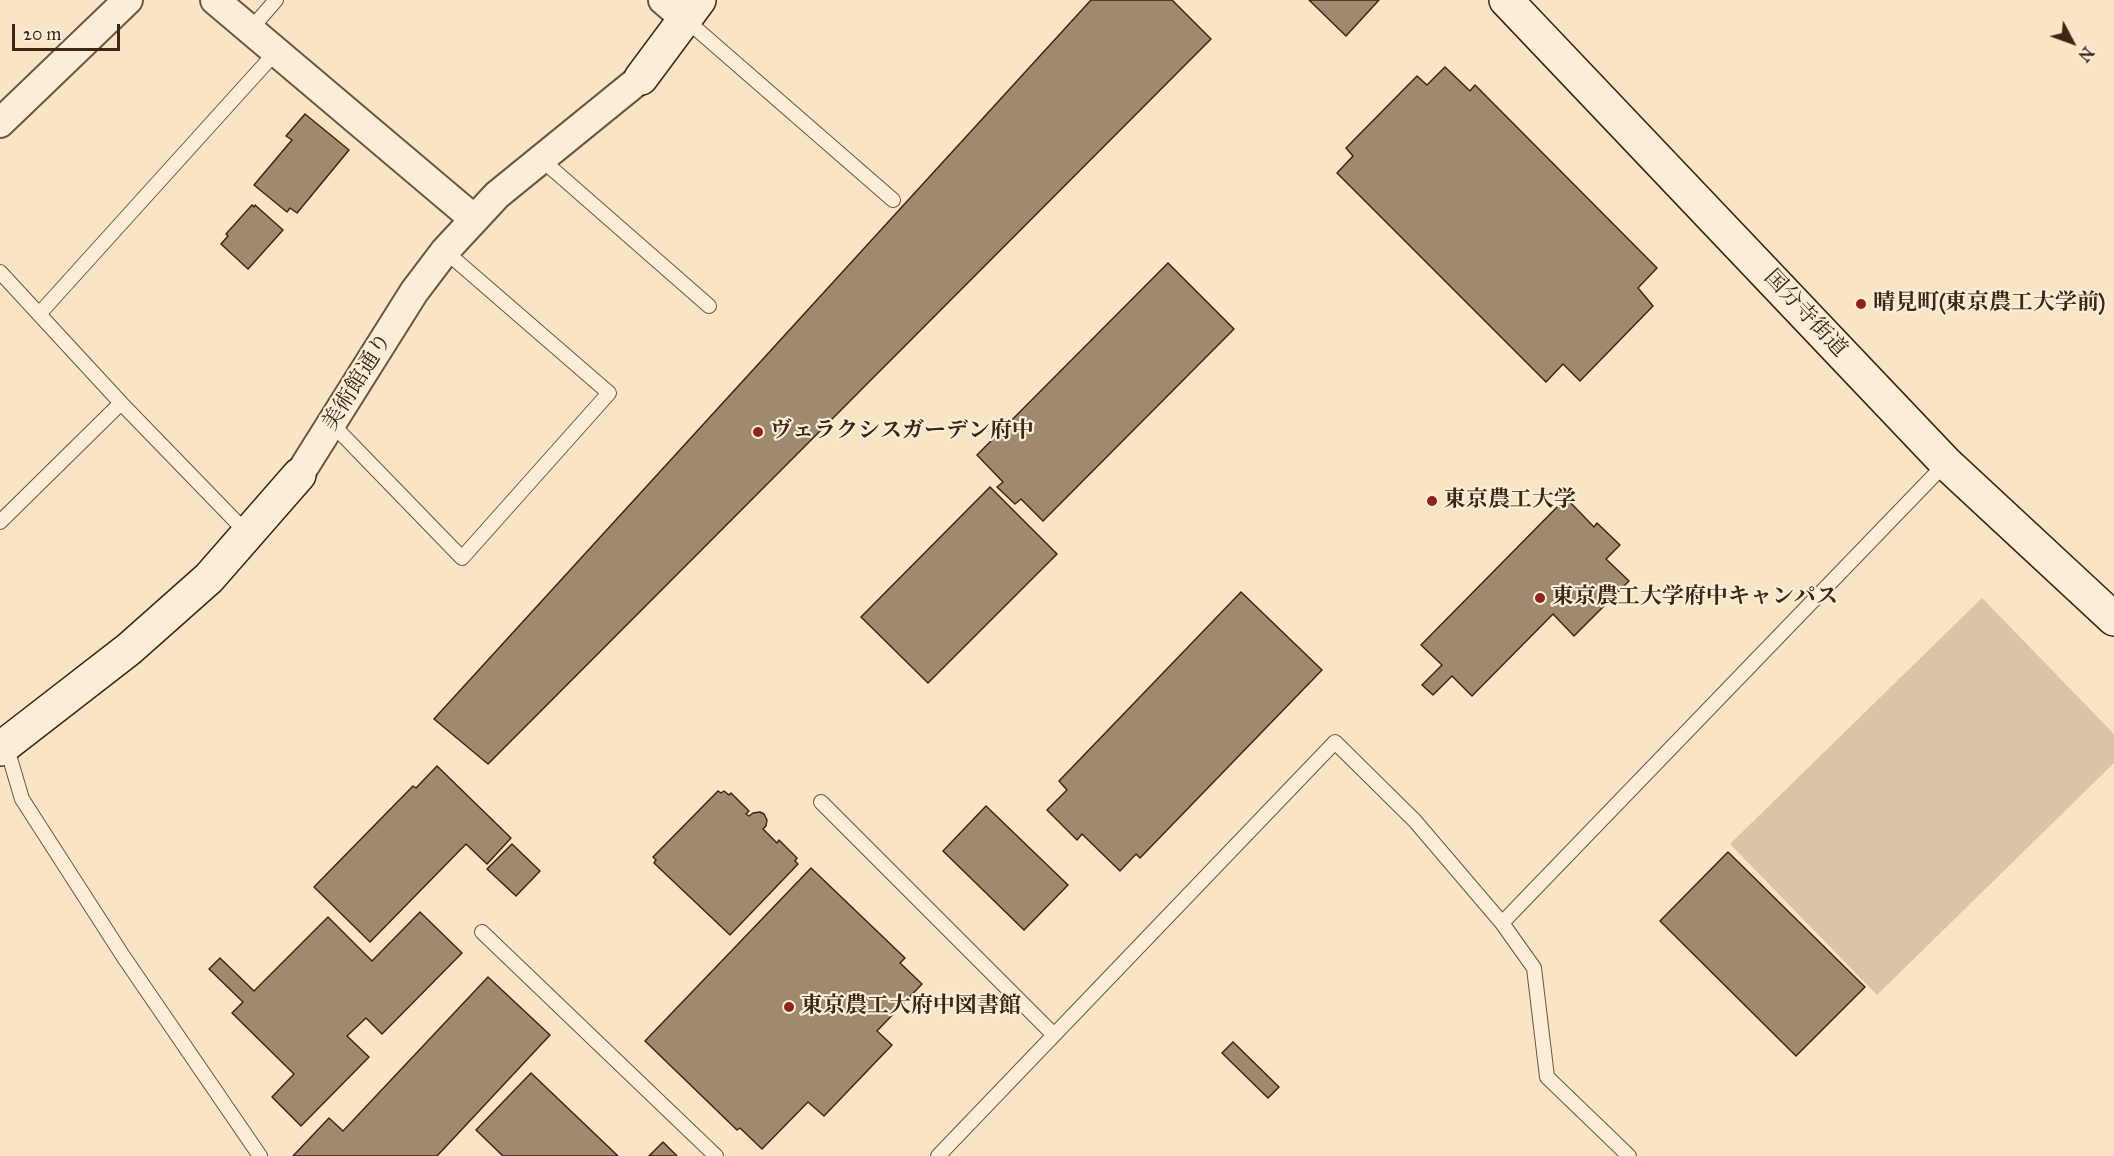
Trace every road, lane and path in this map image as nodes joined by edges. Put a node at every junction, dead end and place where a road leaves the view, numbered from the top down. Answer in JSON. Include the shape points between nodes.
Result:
{"nodes":[{"id":1,"x":128,"y":0,"type":"edge"},
{"id":2,"x":215,"y":0,"type":"edge"},
{"id":3,"x":276,"y":0,"type":"edge"},
{"id":4,"x":1506,"y":0,"type":"edge"},
{"id":5,"x":682,"y":6,"type":"edge"},
{"id":6,"x":250,"y":30,"type":"junction"},
{"id":7,"x":275,"y":52,"type":"junction"},
{"id":8,"x":641,"y":78,"type":"joint"},
{"id":9,"x":0,"y":123,"type":"edge"},
{"id":10,"x":541,"y":159,"type":"junction"},
{"id":11,"x":893,"y":200,"type":"dead end"},
{"id":12,"x":474,"y":219,"type":"junction"},
{"id":13,"x":445,"y":251,"type":"junction"},
{"id":14,"x":0,"y":272,"type":"edge"},
{"id":15,"x":709,"y":306,"type":"dead end"},
{"id":16,"x":40,"y":313,"type":"junction"},
{"id":17,"x":121,"y":403,"type":"junction"},
{"id":18,"x":332,"y":424,"type":"junction"},
{"id":19,"x":1946,"y":463,"type":"junction"},
{"id":20,"x":299,"y":475,"type":"joint"},
{"id":21,"x":0,"y":522,"type":"edge"},
{"id":22,"x":248,"y":534,"type":"junction"},
{"id":23,"x":2111,"y":611,"type":"edge"},
{"id":24,"x":2,"y":744,"type":"edge"},
{"id":25,"x":821,"y":802,"type":"dead end"},
{"id":26,"x":1502,"y":923,"type":"junction"},
{"id":27,"x":482,"y":932,"type":"dead end"},
{"id":28,"x":1054,"y":1035,"type":"junction"},
{"id":29,"x":260,"y":1156,"type":"edge"},
{"id":30,"x":716,"y":1156,"type":"edge"},
{"id":31,"x":938,"y":1156,"type":"edge"},
{"id":32,"x":1629,"y":1156,"type":"edge"}],
"edges":[{"from":1,"to":9,"type":"street"},
{"from":2,"to":6,"type":"street"},
{"from":3,"to":6,"type":"lane"},
{"from":4,"to":19,"type":"main road","name":"国分寺街道"},
{"from":5,"to":8,"type":"main road","name":"美術館通り"},
{"from":5,"to":11,"type":"lane"},
{"from":6,"to":7,"type":"street"},
{"from":7,"to":12,"type":"street"},
{"from":7,"to":16,"type":"lane"},
{"from":8,"to":10,"type":"street","name":"美術館通り"},
{"from":10,"to":12,"type":"street","name":"美術館通り"},
{"from":10,"to":15,"type":"lane"},
{"from":12,"to":13,"type":"street","name":"美術館通り"},
{"from":13,"to":18,"type":"street","name":"美術館通り","via":[[414,292]]},
{"from":13,"to":18,"type":"lane","via":[[609,393],[462,558]]},
{"from":14,"to":16,"type":"lane"},
{"from":16,"to":17,"type":"lane"},
{"from":17,"to":21,"type":"lane"},
{"from":17,"to":22,"type":"lane"},
{"from":18,"to":20,"type":"street","name":"美術館通り"},
{"from":19,"to":23,"type":"main road","name":"国分寺街道"},
{"from":19,"to":26,"type":"lane"},
{"from":20,"to":22,"type":"main road","name":"美術館通り"},
{"from":22,"to":24,"type":"main road","name":"美術館通り","via":[[209,578],[129,648]]},
{"from":24,"to":29,"type":"lane","via":[[22,799],[123,956]]},
{"from":25,"to":28,"type":"lane"},
{"from":26,"to":28,"type":"lane","via":[[1415,821],[1335,742]]},
{"from":26,"to":32,"type":"lane","via":[[1534,968],[1547,1077]]},
{"from":27,"to":30,"type":"lane"},
{"from":28,"to":31,"type":"lane"}]}
